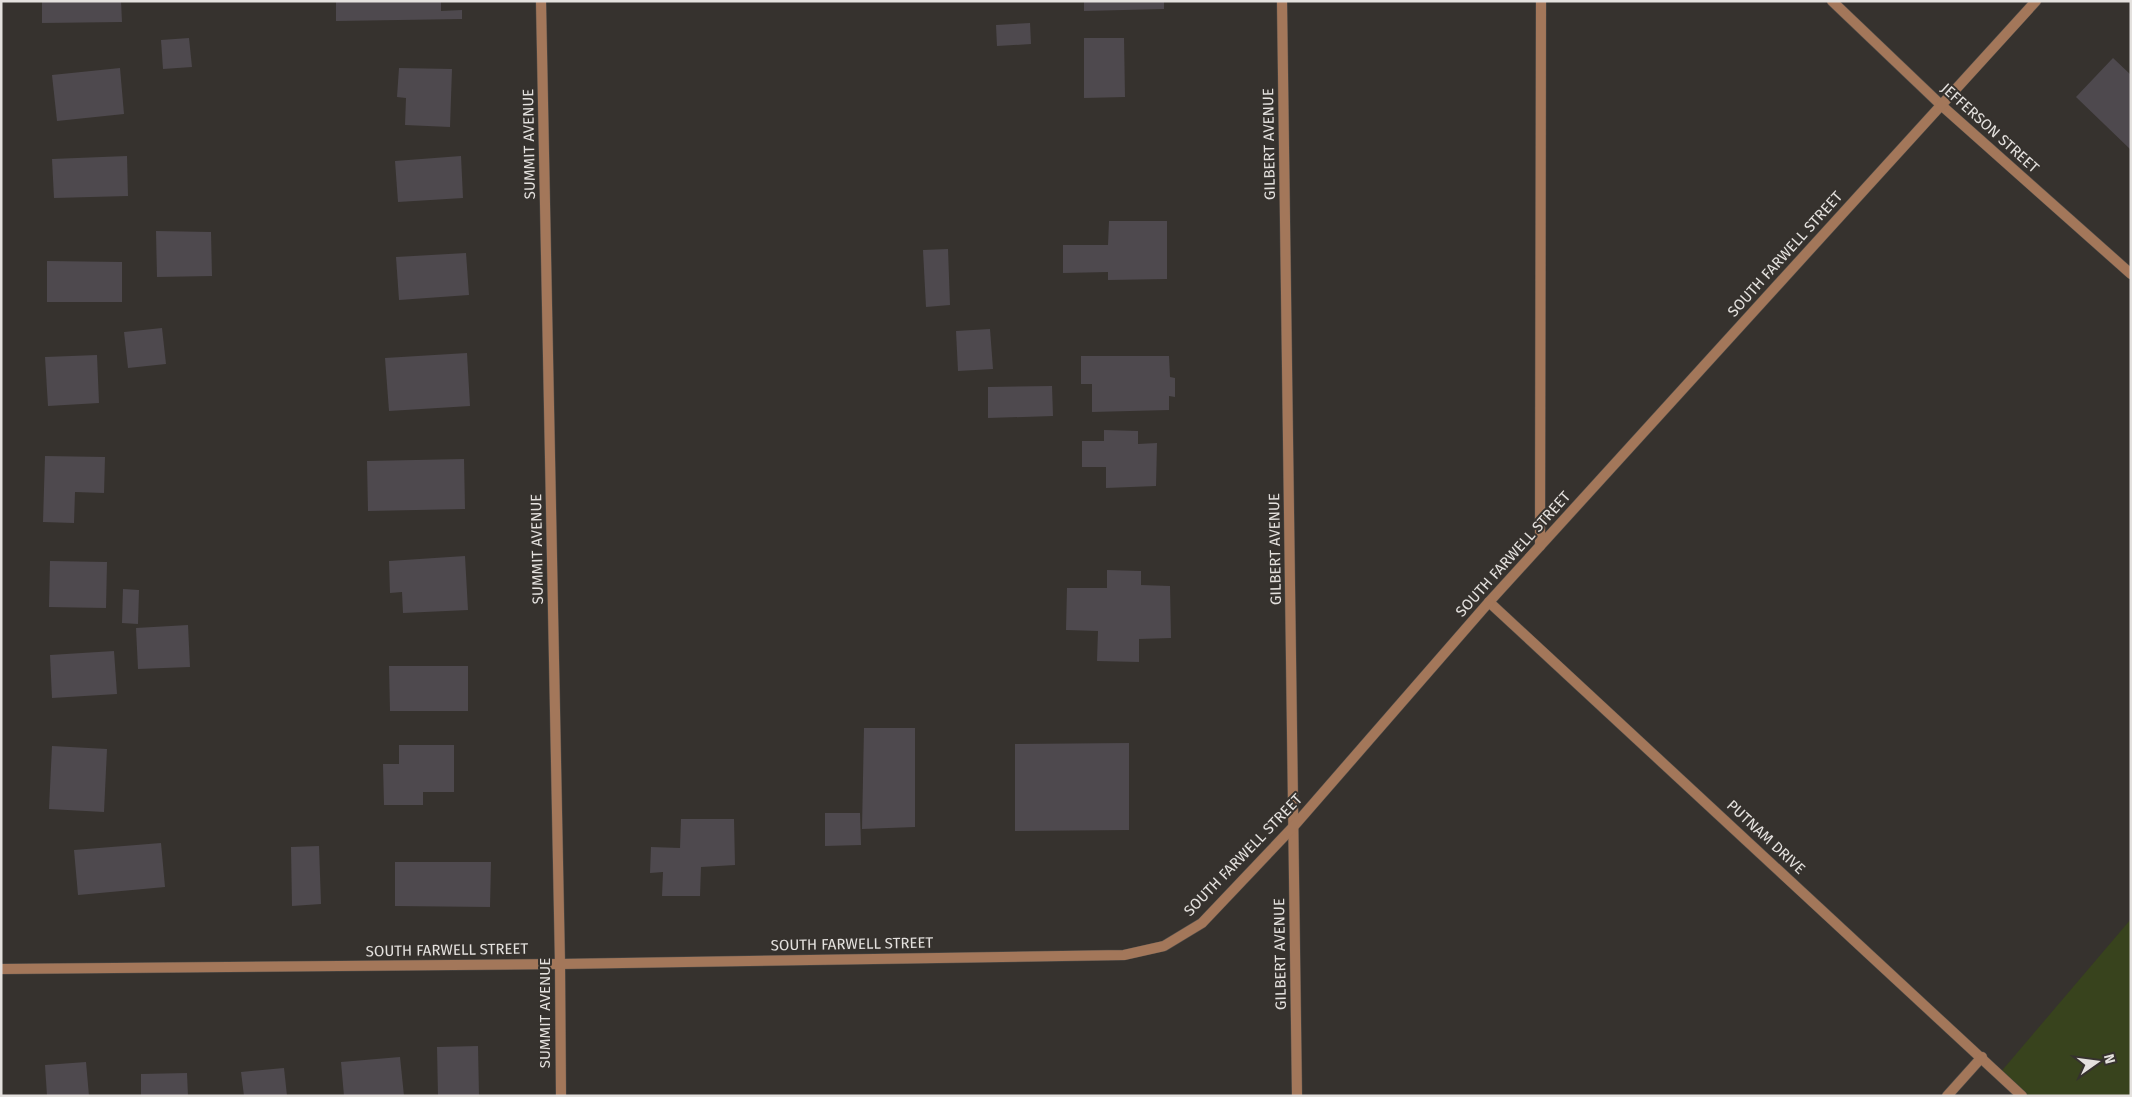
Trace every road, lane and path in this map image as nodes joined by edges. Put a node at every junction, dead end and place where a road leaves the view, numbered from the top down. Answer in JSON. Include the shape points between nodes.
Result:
{"nodes":[{"id":1,"x":541,"y":1,"type":"edge"},
{"id":2,"x":1282,"y":1,"type":"edge"},
{"id":3,"x":1541,"y":1,"type":"edge"},
{"id":4,"x":1832,"y":1,"type":"edge"},
{"id":5,"x":2036,"y":1,"type":"edge"},
{"id":6,"x":1941,"y":105,"type":"junction"},
{"id":7,"x":2131,"y":274,"type":"edge"},
{"id":8,"x":1540,"y":546,"type":"junction"},
{"id":9,"x":1489,"y":602,"type":"junction"},
{"id":10,"x":1294,"y":826,"type":"junction"},
{"id":11,"x":560,"y":964,"type":"junction"},
{"id":12,"x":1,"y":969,"type":"edge"},
{"id":13,"x":1982,"y":1057,"type":"junction"},
{"id":14,"x":561,"y":1096,"type":"edge"},
{"id":15,"x":1297,"y":1096,"type":"edge"},
{"id":16,"x":1947,"y":1096,"type":"edge"},
{"id":17,"x":2022,"y":1096,"type":"edge"}],
"edges":[{"from":1,"to":11,"type":"street","name":"SUMMIT AVENUE"},
{"from":2,"to":10,"type":"street","name":"GILBERT AVENUE"},
{"from":3,"to":8,"type":"street"},
{"from":4,"to":6,"type":"street","name":"JEFFERSON STREET"},
{"from":5,"to":6,"type":"street","name":"SOUTH FARWELL STREET"},
{"from":6,"to":7,"type":"street","name":"JEFFERSON STREET"},
{"from":6,"to":8,"type":"street","name":"SOUTH FARWELL STREET"},
{"from":8,"to":9,"type":"street","name":"SOUTH FARWELL STREET"},
{"from":9,"to":10,"type":"street","name":"SOUTH FARWELL STREET"},
{"from":9,"to":13,"type":"street","name":"PUTNAM DRIVE"},
{"from":10,"to":11,"type":"street","name":"SOUTH FARWELL STREET","via":[[1202,923],[1164,946],[1124,955]]},
{"from":10,"to":15,"type":"street","name":"GILBERT AVENUE"},
{"from":11,"to":12,"type":"street","name":"SOUTH FARWELL STREET"},
{"from":11,"to":14,"type":"street","name":"SUMMIT AVENUE"},
{"from":13,"to":16,"type":"street"},
{"from":13,"to":17,"type":"street","name":"PUTNAM DRIVE"}]}
